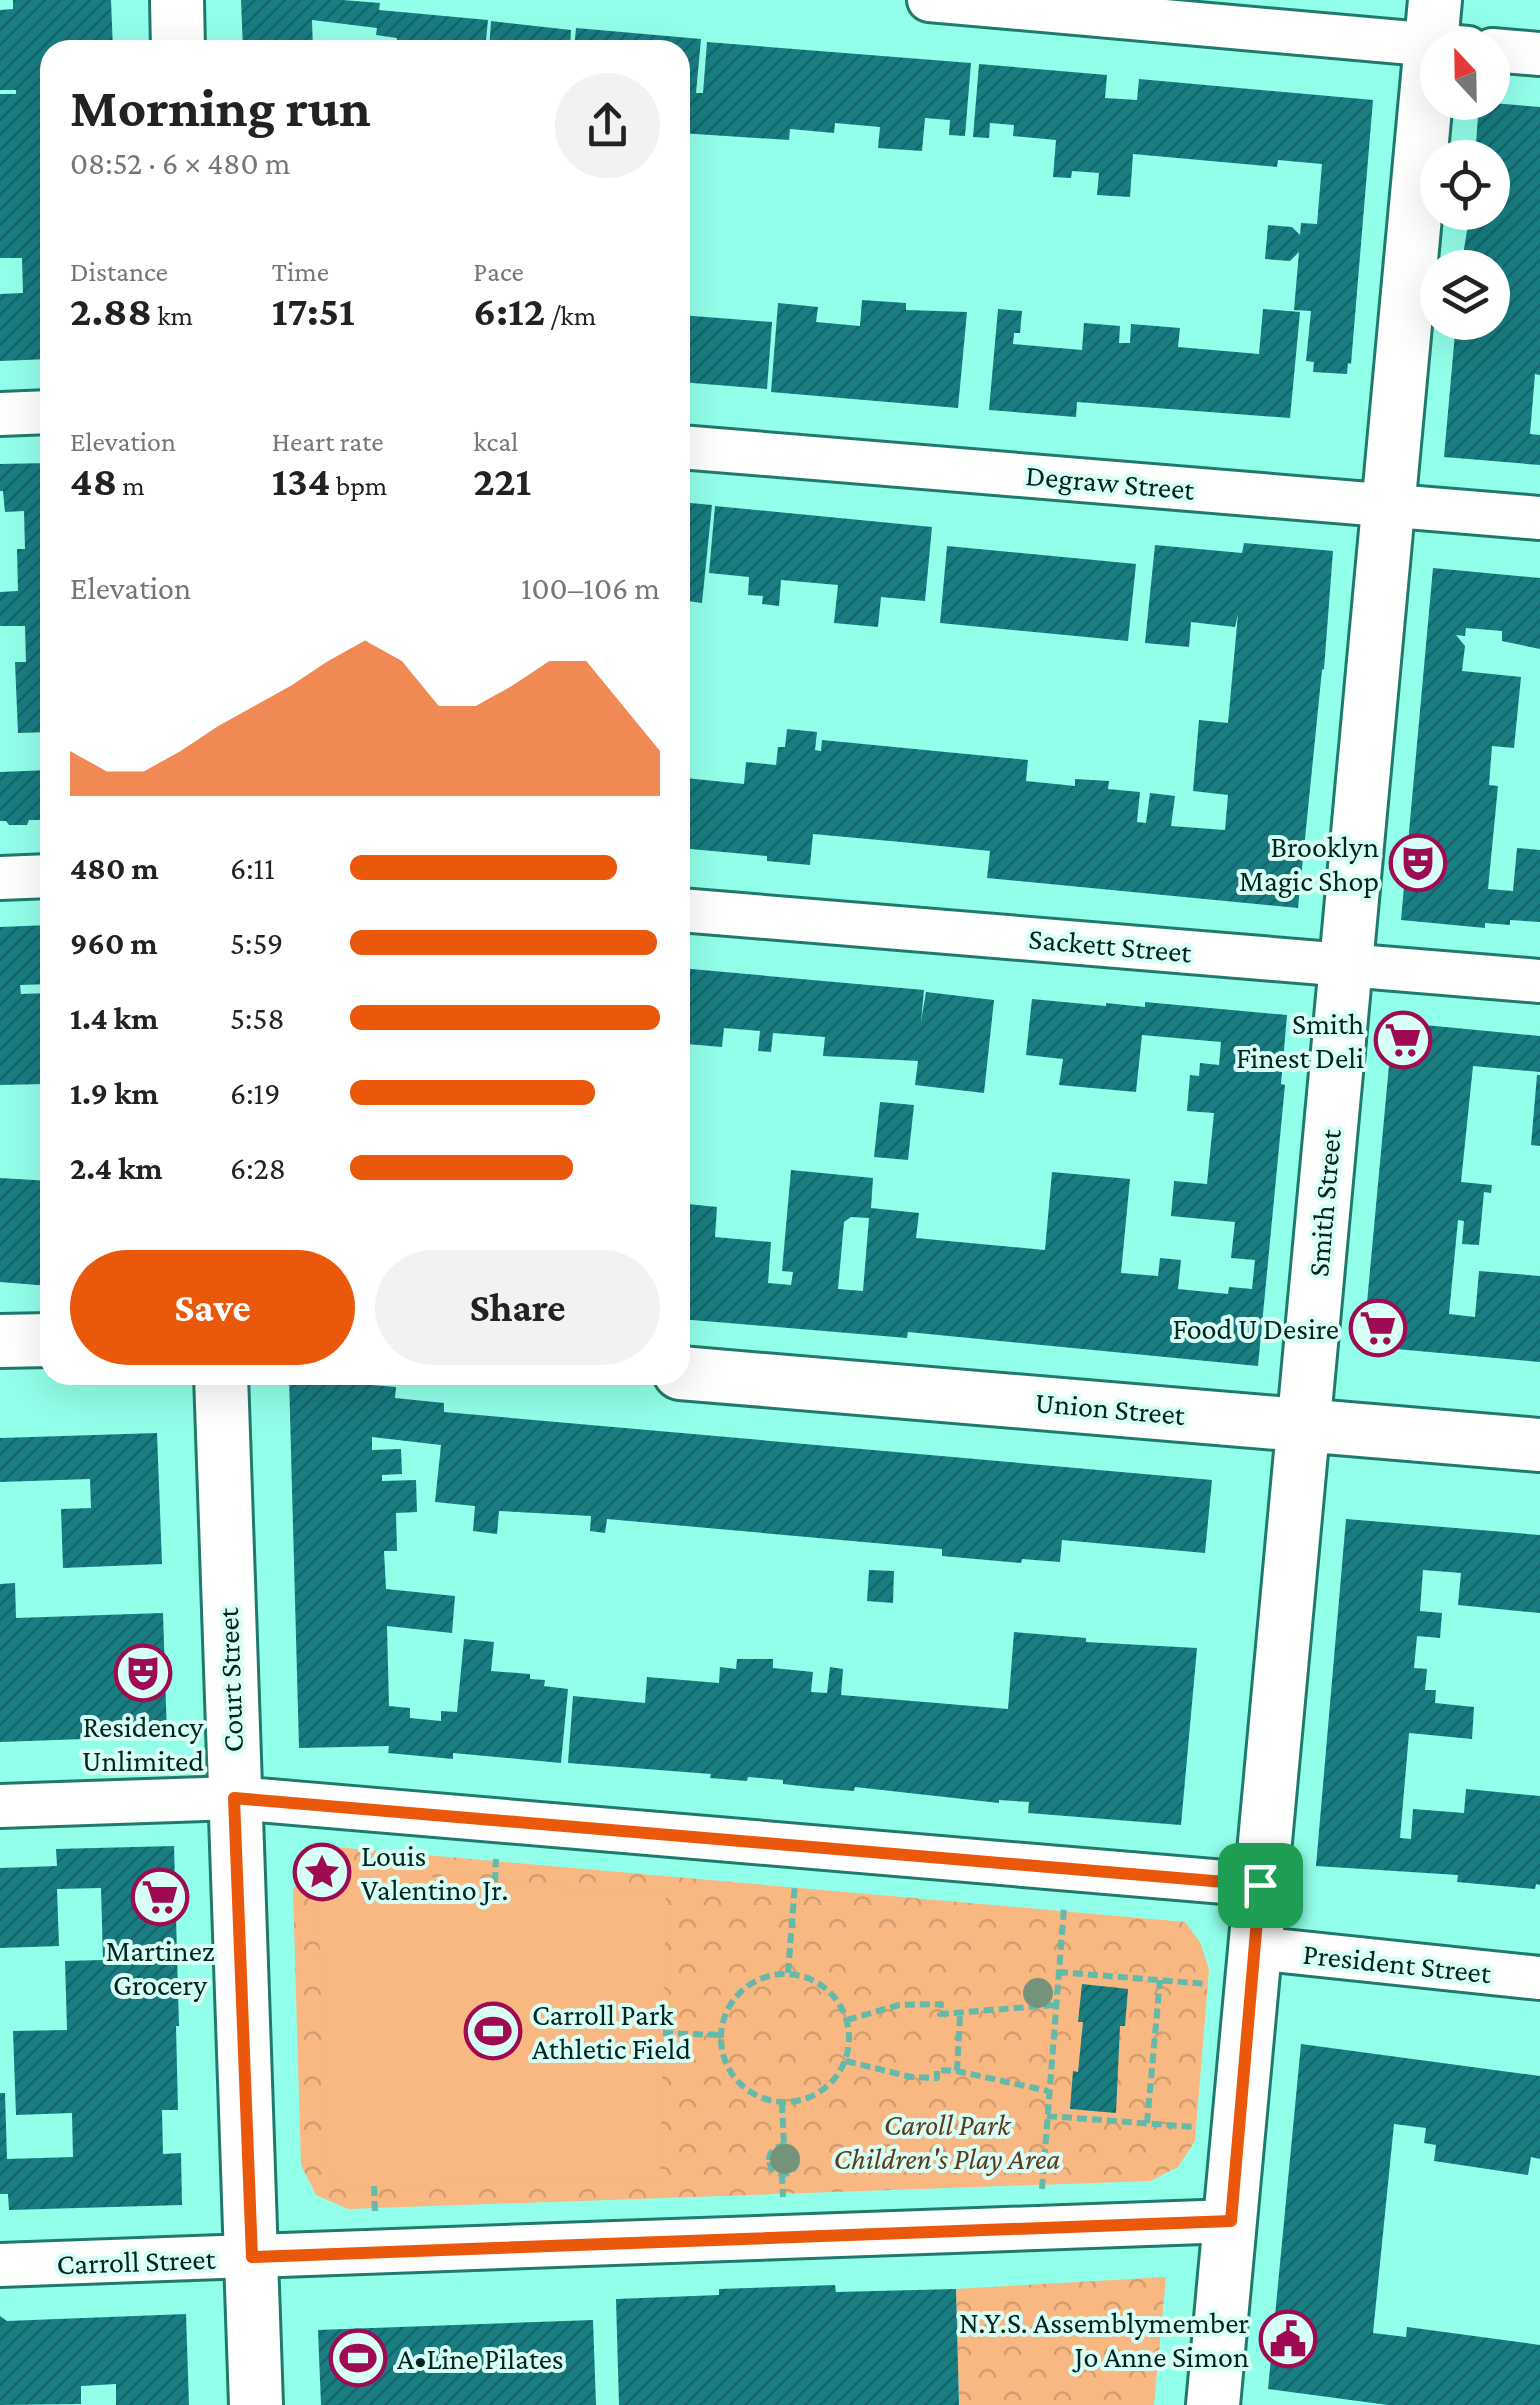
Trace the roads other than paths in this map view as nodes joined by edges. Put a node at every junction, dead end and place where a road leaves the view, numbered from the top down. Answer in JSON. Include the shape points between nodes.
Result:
{"nodes":[{"id":1,"x":177,"y":0,"type":"edge"},
{"id":2,"x":929,"y":0,"type":"edge"},
{"id":3,"x":1428,"y":30,"type":"edge"},
{"id":4,"x":178,"y":40,"type":"edge"},
{"id":5,"x":1510,"y":52,"type":"edge"},
{"id":6,"x":1540,"y":54,"type":"edge"},
{"id":7,"x":1434,"y":120,"type":"edge"},
{"id":8,"x":40,"y":412,"type":"edge"},
{"id":9,"x":0,"y":414,"type":"edge"},
{"id":10,"x":690,"y":448,"type":"edge"},
{"id":11,"x":1389,"y":505,"type":"junction"},
{"id":12,"x":1540,"y":518,"type":"edge"},
{"id":13,"x":40,"y":876,"type":"edge"},
{"id":14,"x":0,"y":878,"type":"edge"},
{"id":15,"x":690,"y":911,"type":"edge"},
{"id":16,"x":1347,"y":965,"type":"junction"},
{"id":17,"x":1540,"y":981,"type":"edge"},
{"id":18,"x":40,"y":1340,"type":"edge"},
{"id":19,"x":0,"y":1341,"type":"edge"},
{"id":20,"x":690,"y":1374,"type":"edge"},
{"id":21,"x":220,"y":1385,"type":"edge"},
{"id":22,"x":1303,"y":1424,"type":"junction"},
{"id":23,"x":1540,"y":1445,"type":"edge"},
{"id":24,"x":234,"y":1798,"type":"junction"},
{"id":25,"x":0,"y":1806,"type":"edge"},
{"id":26,"x":1260,"y":1885,"type":"junction"},
{"id":27,"x":1255,"y":1948,"type":"junction"},
{"id":28,"x":1540,"y":1978,"type":"edge"},
{"id":29,"x":1231,"y":2221,"type":"junction"},
{"id":30,"x":252,"y":2257,"type":"junction"},
{"id":31,"x":0,"y":2265,"type":"edge"},
{"id":32,"x":256,"y":2405,"type":"edge"},
{"id":33,"x":1213,"y":2405,"type":"edge"}],
"edges":[{"from":1,"to":4,"type":"street"},
{"from":2,"to":3,"type":"street"},
{"from":5,"to":6,"type":"street"},
{"from":7,"to":11,"type":"street","name":"Smith Street"},
{"from":8,"to":9,"type":"street"},
{"from":10,"to":11,"type":"street","name":"Degraw Street"},
{"from":11,"to":12,"type":"street","name":"Degraw Street"},
{"from":11,"to":16,"type":"street","name":"Smith Street"},
{"from":13,"to":14,"type":"street"},
{"from":15,"to":16,"type":"street","name":"Sackett Street"},
{"from":16,"to":17,"type":"street","name":"Sackett Street"},
{"from":16,"to":22,"type":"street","name":"Smith Street"},
{"from":18,"to":19,"type":"street"},
{"from":20,"to":22,"type":"street","name":"Union Street"},
{"from":21,"to":24,"type":"street","name":"Court Street"},
{"from":22,"to":23,"type":"street","name":"Union Street"},
{"from":22,"to":26,"type":"street","name":"Smith Street"},
{"from":24,"to":25,"type":"street"},
{"from":24,"to":26,"type":"street"},
{"from":24,"to":30,"type":"street","name":"Court Street"},
{"from":26,"to":27,"type":"street","name":"Smith Street"},
{"from":27,"to":28,"type":"street","name":"President Street"},
{"from":27,"to":29,"type":"street","name":"Smith Street"},
{"from":29,"to":30,"type":"street","name":"Carroll Street"},
{"from":29,"to":33,"type":"street","name":"Smith Street"},
{"from":30,"to":31,"type":"street","name":"Carroll Street"},
{"from":30,"to":32,"type":"street","name":"Court Street"}]}
